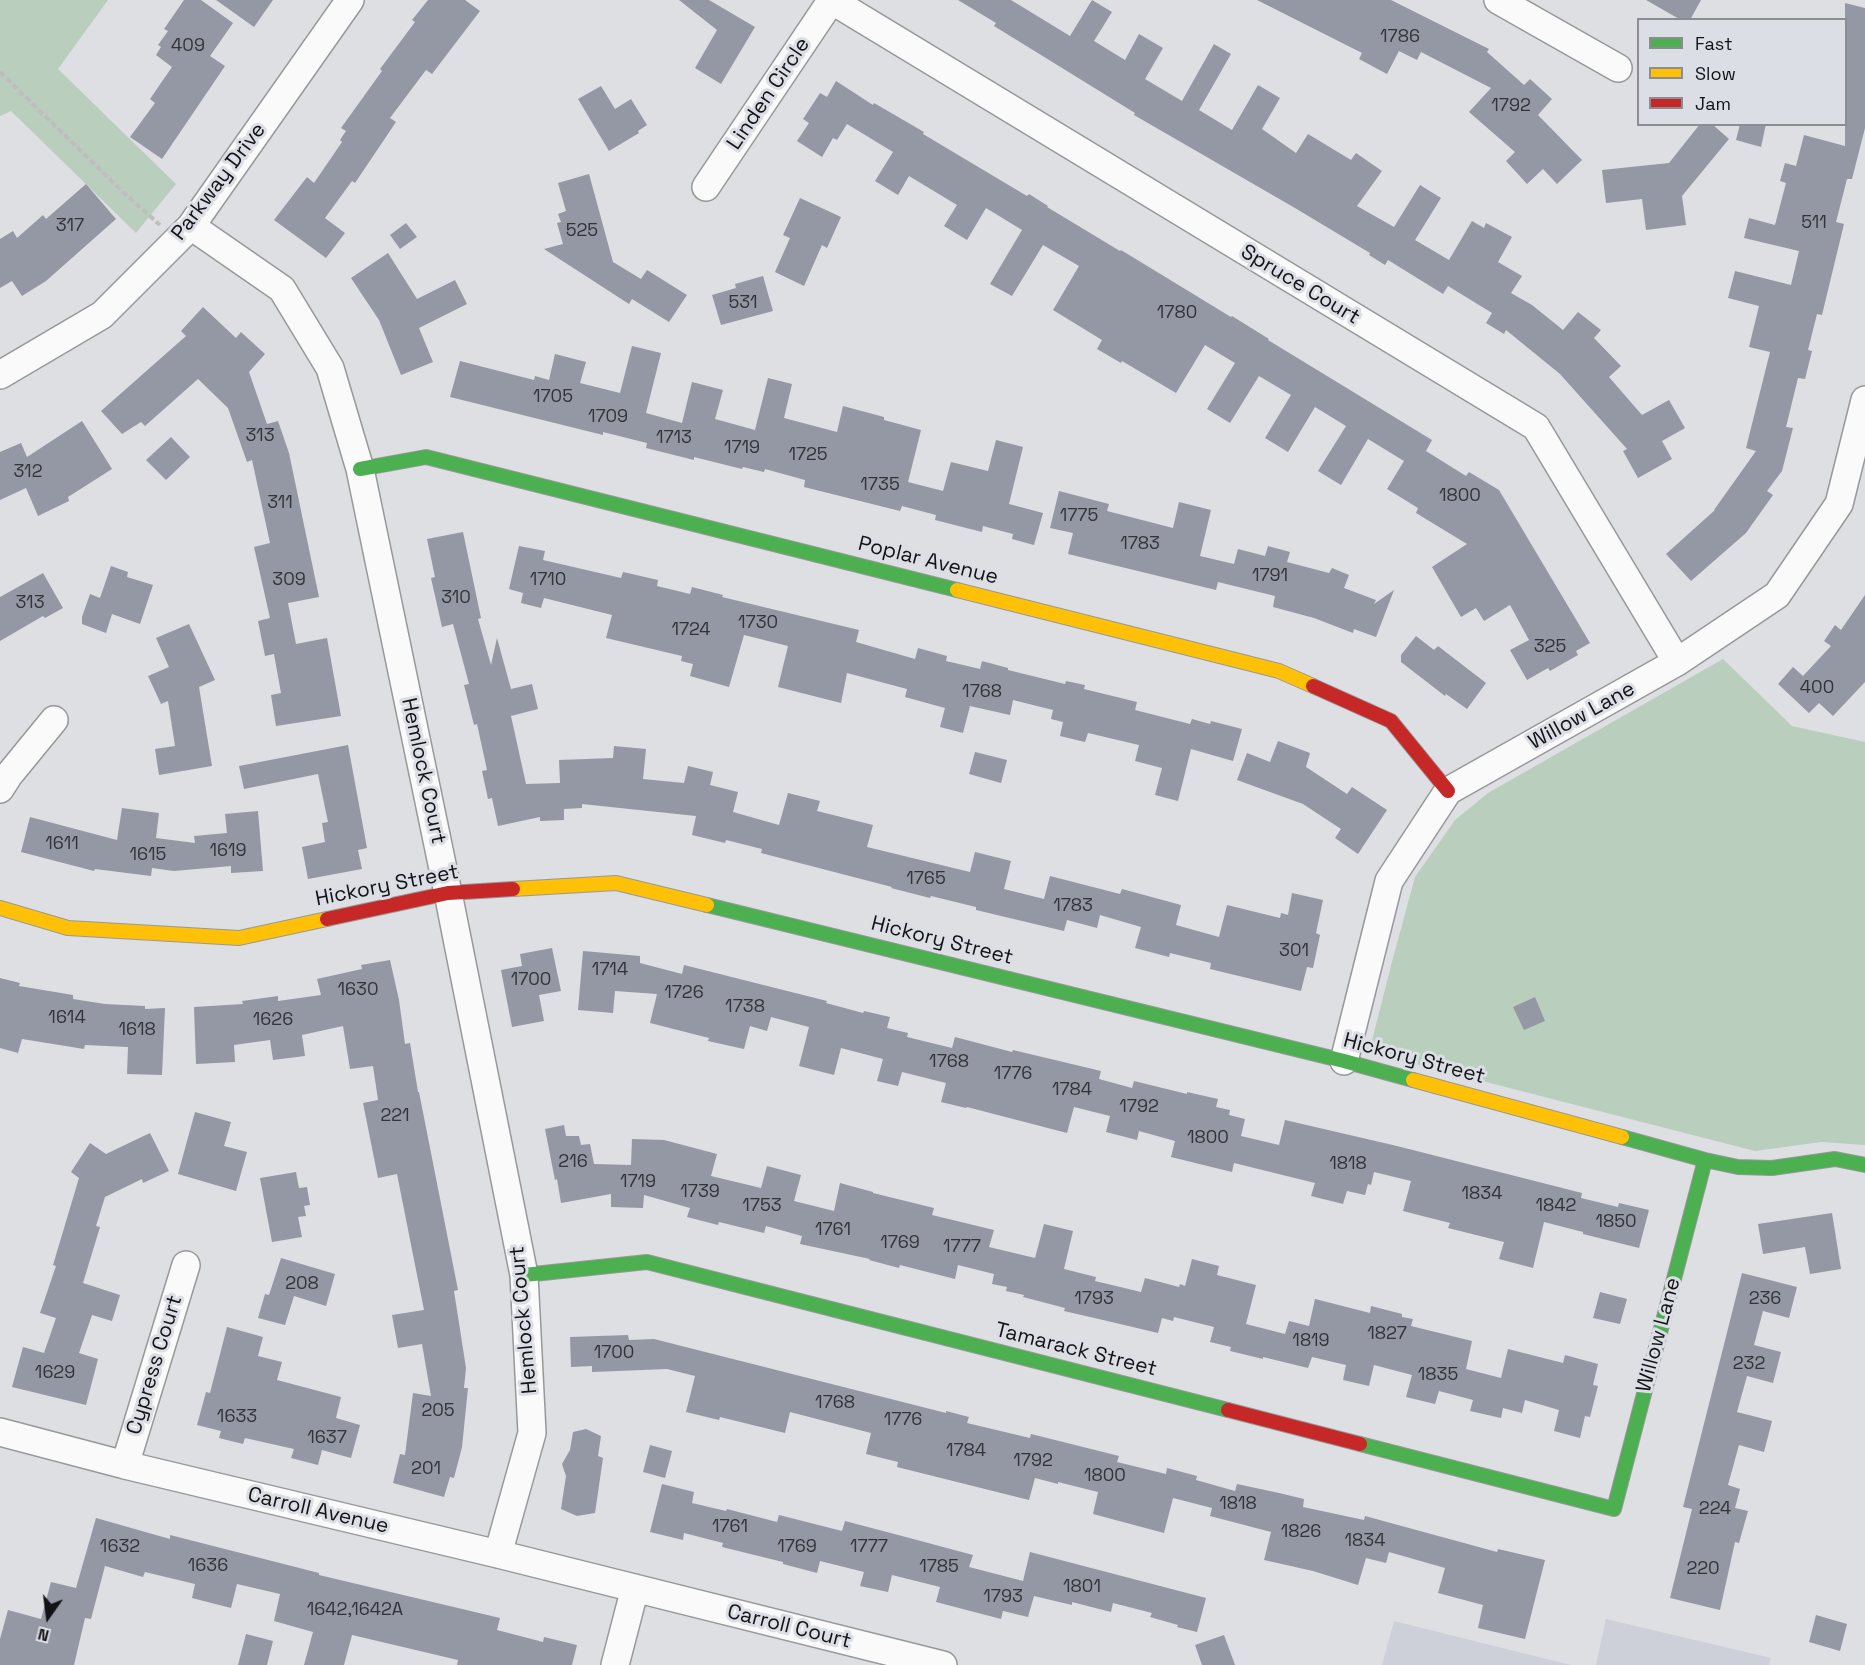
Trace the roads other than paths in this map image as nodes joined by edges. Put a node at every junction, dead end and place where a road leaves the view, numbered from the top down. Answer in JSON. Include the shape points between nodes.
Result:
{"nodes":[{"id":1,"x":350,"y":0,"type":"edge"},
{"id":2,"x":831,"y":0,"type":"edge"},
{"id":3,"x":1498,"y":0,"type":"edge"},
{"id":4,"x":1618,"y":68,"type":"dead end"},
{"id":5,"x":706,"y":187,"type":"dead end"},
{"id":6,"x":178,"y":228,"type":"junction"},
{"id":7,"x":0,"y":375,"type":"edge"},
{"id":8,"x":1865,"y":400,"type":"edge"},
{"id":9,"x":360,"y":469,"type":"junction"},
{"id":10,"x":1677,"y":662,"type":"junction"},
{"id":11,"x":54,"y":720,"type":"dead end"},
{"id":12,"x":0,"y":789,"type":"edge"},
{"id":13,"x":1448,"y":791,"type":"junction"},
{"id":14,"x":448,"y":893,"type":"junction"},
{"id":15,"x":0,"y":908,"type":"edge"},
{"id":16,"x":1344,"y":1061,"type":"junction"},
{"id":17,"x":1705,"y":1160,"type":"junction"},
{"id":18,"x":1865,"y":1165,"type":"edge"},
{"id":19,"x":186,"y":1265,"type":"dead end"},
{"id":20,"x":524,"y":1275,"type":"junction"},
{"id":21,"x":0,"y":1432,"type":"edge"},
{"id":22,"x":125,"y":1465,"type":"junction"},
{"id":23,"x":1614,"y":1509,"type":"joint"},
{"id":24,"x":498,"y":1554,"type":"junction"},
{"id":25,"x":635,"y":1588,"type":"junction"},
{"id":26,"x":615,"y":1665,"type":"edge"},
{"id":27,"x":943,"y":1665,"type":"edge"}],
"edges":[{"from":1,"to":6,"type":"street","name":"Parkway Drive"},
{"from":2,"to":5,"type":"street","name":"Linden Circle"},
{"from":2,"to":10,"type":"street","name":"Spruce Court","via":[[1536,427]]},
{"from":3,"to":4,"type":"street"},
{"from":6,"to":7,"type":"street","name":"Parkway Drive","via":[[102,315]]},
{"from":6,"to":9,"type":"street","name":"Hemlock Court","via":[[282,289],[330,368]]},
{"from":8,"to":10,"type":"street","name":"Willow Lane","via":[[1839,504],[1777,595]]},
{"from":9,"to":13,"type":"street","name":"Poplar Avenue","via":[[426,457],[1279,671],[1391,721]]},
{"from":9,"to":14,"type":"street","name":"Hemlock Court"},
{"from":10,"to":13,"type":"street","name":"Willow Lane"},
{"from":11,"to":12,"type":"street"},
{"from":13,"to":16,"type":"street","name":"Willow Lane","via":[[1389,881]]},
{"from":14,"to":15,"type":"street","name":"Hickory Street","via":[[238,938],[68,928]]},
{"from":14,"to":16,"type":"street","name":"Hickory Street","via":[[616,883]]},
{"from":14,"to":20,"type":"street","name":"Hemlock Court"},
{"from":16,"to":17,"type":"street","name":"Hickory Street"},
{"from":17,"to":18,"type":"street","name":"Hickory Street","via":[[1738,1167],[1772,1168],[1835,1159]]},
{"from":17,"to":23,"type":"street","name":"Willow Lane"},
{"from":19,"to":22,"type":"street","name":"Cypress Court"},
{"from":20,"to":23,"type":"street","name":"Tamarack Street","via":[[647,1262]]},
{"from":20,"to":24,"type":"street","name":"Hemlock Court","via":[[532,1433]]},
{"from":21,"to":22,"type":"street","name":"Carroll Avenue"},
{"from":22,"to":24,"type":"street","name":"Carroll Avenue"},
{"from":24,"to":25,"type":"street","name":"Carroll Avenue"},
{"from":25,"to":26,"type":"street"},
{"from":25,"to":27,"type":"street","name":"Carroll Court"}]}
